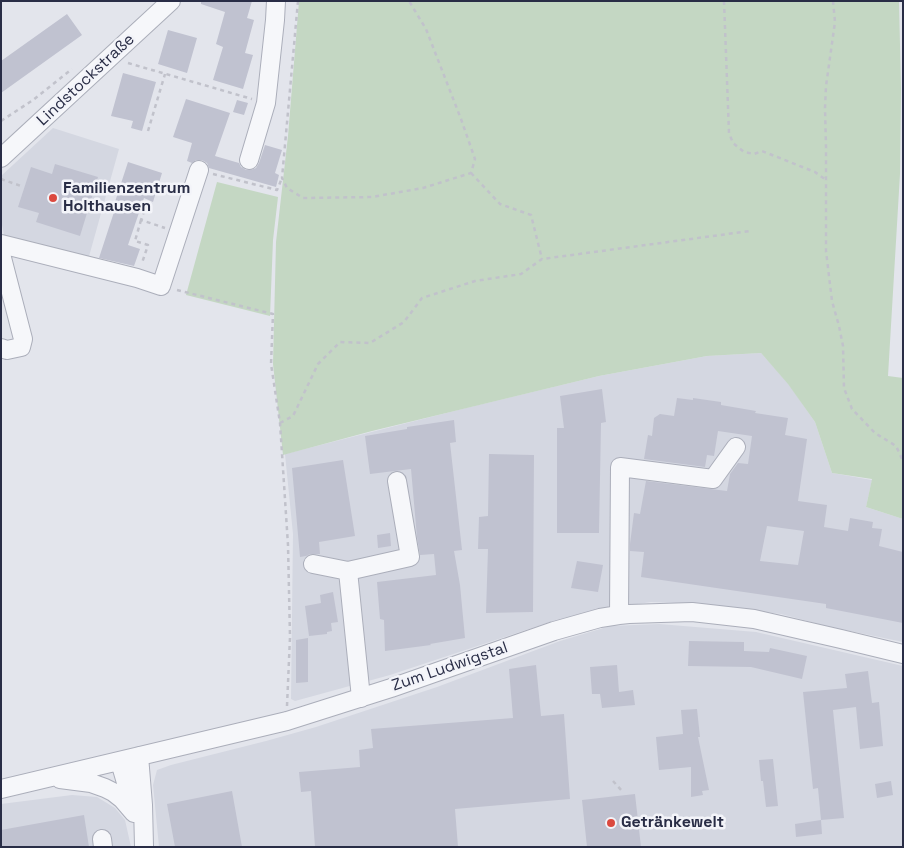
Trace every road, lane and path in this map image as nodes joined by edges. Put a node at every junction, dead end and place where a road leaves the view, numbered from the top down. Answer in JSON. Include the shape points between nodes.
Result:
{"nodes":[{"id":1,"x":171,"y":1,"type":"edge"},
{"id":2,"x":276,"y":1,"type":"edge"},
{"id":3,"x":298,"y":1,"type":"edge"},
{"id":4,"x":409,"y":1,"type":"edge"},
{"id":5,"x":724,"y":1,"type":"edge"},
{"id":6,"x":833,"y":1,"type":"edge"},
{"id":7,"x":111,"y":58,"type":"junction"},
{"id":8,"x":165,"y":74,"type":"junction"},
{"id":9,"x":266,"y":103,"type":"junction"},
{"id":10,"x":148,"y":131,"type":"dead end"},
{"id":11,"x":1,"y":158,"type":"edge"},
{"id":12,"x":249,"y":160,"type":"dead end"},
{"id":13,"x":199,"y":170,"type":"joint"},
{"id":14,"x":471,"y":172,"type":"junction"},
{"id":15,"x":282,"y":178,"type":"junction"},
{"id":16,"x":1,"y":179,"type":"edge"},
{"id":17,"x":826,"y":180,"type":"junction"},
{"id":18,"x":21,"y":186,"type":"dead end"},
{"id":19,"x":147,"y":202,"type":"dead end"},
{"id":20,"x":141,"y":220,"type":"junction"},
{"id":21,"x":750,"y":231,"type":"dead end"},
{"id":22,"x":178,"y":232,"type":"junction"},
{"id":23,"x":1,"y":244,"type":"edge"},
{"id":24,"x":1,"y":254,"type":"edge"},
{"id":25,"x":542,"y":259,"type":"junction"},
{"id":26,"x":137,"y":278,"type":"junction"},
{"id":27,"x":161,"y":286,"type":"junction"},
{"id":28,"x":1,"y":348,"type":"edge"},
{"id":29,"x":280,"y":423,"type":"junction"},
{"id":30,"x":736,"y":447,"type":"dead end"},
{"id":31,"x":903,"y":461,"type":"edge"},
{"id":32,"x":397,"y":480,"type":"dead end"},
{"id":33,"x":313,"y":564,"type":"dead end"},
{"id":34,"x":348,"y":571,"type":"junction"},
{"id":35,"x":619,"y":615,"type":"junction"},
{"id":36,"x":903,"y":654,"type":"edge"},
{"id":37,"x":361,"y":698,"type":"junction"},
{"id":38,"x":287,"y":721,"type":"junction"},
{"id":39,"x":138,"y":756,"type":"junction"},
{"id":40,"x":120,"y":762,"type":"junction"},
{"id":41,"x":52,"y":778,"type":"junction"},
{"id":42,"x":613,"y":781,"type":"dead end"},
{"id":43,"x":1,"y":789,"type":"edge"},
{"id":44,"x":622,"y":791,"type":"dead end"},
{"id":45,"x":134,"y":813,"type":"junction"},
{"id":46,"x":144,"y":847,"type":"edge"}],
"edges":[{"from":1,"to":7,"type":"street","name":"Lindstockstraße"},
{"from":2,"to":9,"type":"street"},
{"from":3,"to":15,"type":"path"},
{"from":4,"to":14,"type":"path","via":[[426,29],[461,119],[475,158]]},
{"from":5,"to":17,"type":"path","via":[[729,133],[733,143],[744,152],[754,154],[762,151],[815,172]]},
{"from":6,"to":17,"type":"path","via":[[835,22],[825,108]]},
{"from":7,"to":8,"type":"path"},
{"from":7,"to":11,"type":"street","name":"Lindstockstraße"},
{"from":8,"to":9,"type":"path"},
{"from":8,"to":10,"type":"path"},
{"from":9,"to":12,"type":"street"},
{"from":13,"to":15,"type":"path","via":[[277,190]]},
{"from":13,"to":22,"type":"street"},
{"from":14,"to":15,"type":"path","via":[[423,188],[372,197],[303,198],[287,188]]},
{"from":14,"to":25,"type":"path","via":[[500,204],[531,215]]},
{"from":16,"to":18,"type":"path"},
{"from":17,"to":31,"type":"path","via":[[826,251],[842,346],[844,388],[852,409],[875,433],[896,446]]},
{"from":19,"to":20,"type":"path"},
{"from":20,"to":22,"type":"path"},
{"from":20,"to":26,"type":"path","via":[[135,241],[148,245]]},
{"from":21,"to":25,"type":"path"},
{"from":22,"to":27,"type":"street"},
{"from":23,"to":26,"type":"street"},
{"from":24,"to":28,"type":"street","via":[[23,339],[21,347]]},
{"from":25,"to":29,"type":"path","via":[[521,274],[475,281],[422,298],[404,322],[370,343],[340,342],[318,364],[293,416]]},
{"from":26,"to":27,"type":"street"},
{"from":27,"to":29,"type":"path","via":[[273,314],[271,364]]},
{"from":29,"to":38,"type":"path","via":[[288,546],[290,637]]},
{"from":30,"to":35,"type":"street","via":[[713,479],[620,466]]},
{"from":32,"to":34,"type":"street","via":[[410,557]]},
{"from":33,"to":34,"type":"street"},
{"from":34,"to":37,"type":"street"},
{"from":35,"to":36,"type":"street","name":"Zum Ludwigstal","via":[[692,612],[754,619]]},
{"from":35,"to":37,"type":"street","name":"Zum Ludwigstal","via":[[554,631]]},
{"from":37,"to":38,"type":"street","name":"Zum Ludwigstal"},
{"from":38,"to":39,"type":"street","name":"Zum Ludwigstal"},
{"from":39,"to":40,"type":"street","name":"Zum Ludwigstal"},
{"from":39,"to":46,"type":"street"},
{"from":40,"to":41,"type":"street","name":"Zum Ludwigstal"},
{"from":40,"to":45,"type":"street"},
{"from":41,"to":43,"type":"street","name":"Zum Ludwigstal"},
{"from":41,"to":45,"type":"street","via":[[105,788],[122,799]]},
{"from":42,"to":44,"type":"path"},
{"from":45,"to":46,"type":"street"}]}
